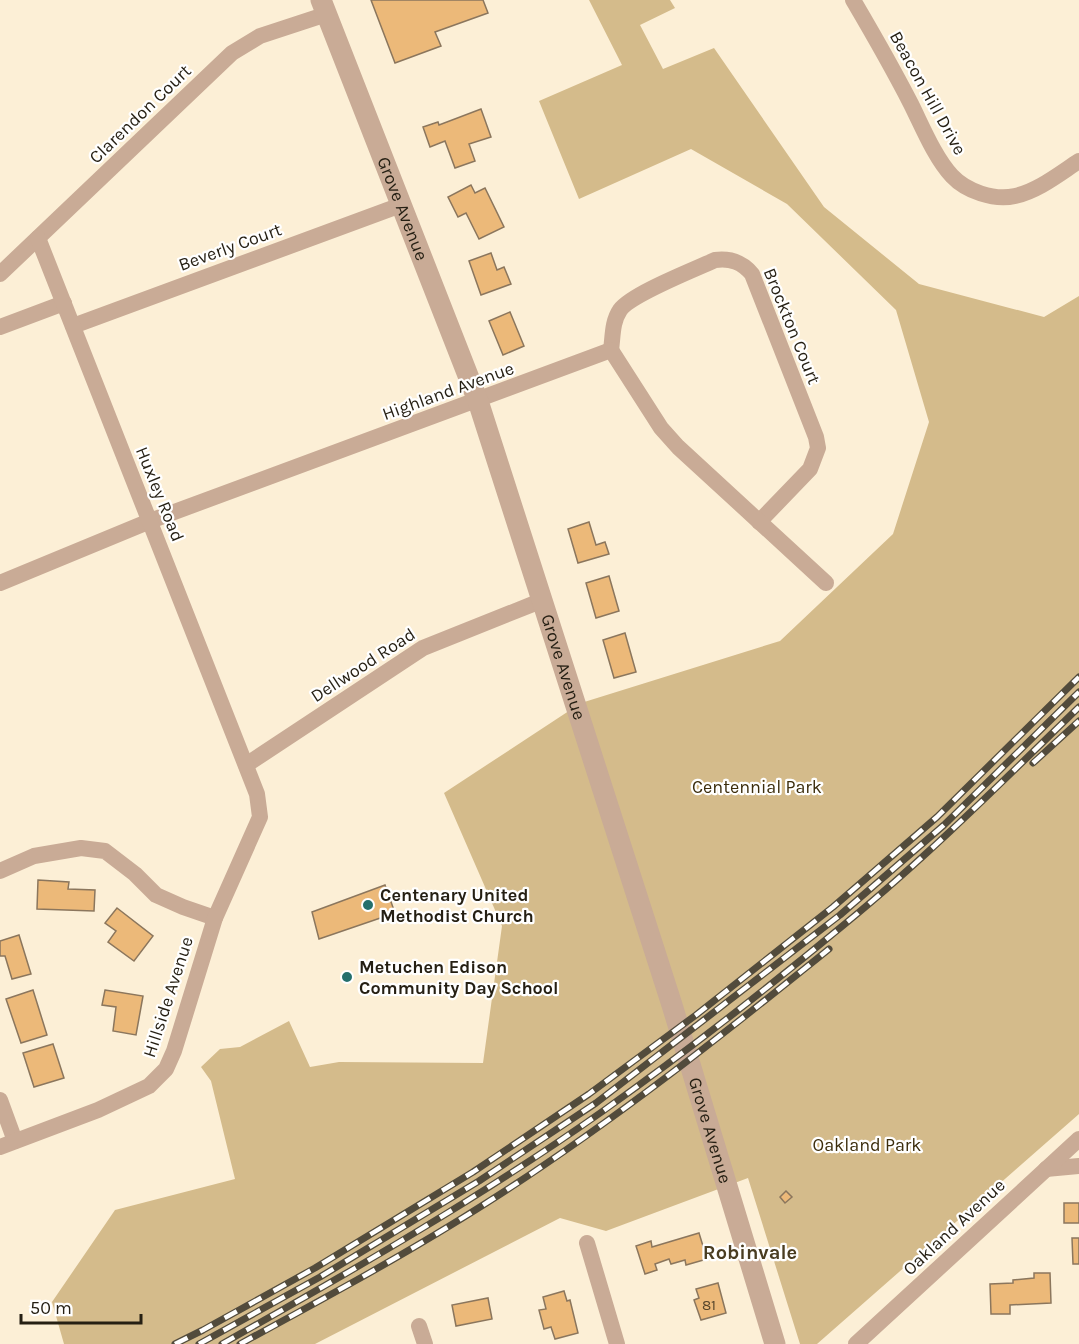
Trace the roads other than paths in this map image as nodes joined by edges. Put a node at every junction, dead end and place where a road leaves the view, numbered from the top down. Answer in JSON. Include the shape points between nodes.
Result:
{"nodes":[{"id":1,"x":853,"y":0,"type":"edge"},
{"id":2,"x":324,"y":7,"type":"edge"},
{"id":3,"x":1079,"y":162,"type":"edge"},
{"id":4,"x":401,"y":205,"type":"junction"},
{"id":5,"x":38,"y":238,"type":"junction"},
{"id":6,"x":0,"y":274,"type":"edge"},
{"id":7,"x":64,"y":303,"type":"junction"},
{"id":8,"x":73,"y":326,"type":"junction"},
{"id":9,"x":0,"y":327,"type":"edge"},
{"id":10,"x":611,"y":350,"type":"junction"},
{"id":11,"x":478,"y":401,"type":"junction"},
{"id":12,"x":150,"y":521,"type":"junction"},
{"id":13,"x":759,"y":522,"type":"junction"},
{"id":14,"x":0,"y":583,"type":"edge"},
{"id":15,"x":826,"y":583,"type":"dead end"},
{"id":16,"x":543,"y":600,"type":"junction"},
{"id":17,"x":246,"y":765,"type":"junction"},
{"id":18,"x":0,"y":871,"type":"edge"},
{"id":19,"x":215,"y":918,"type":"junction"},
{"id":20,"x":0,"y":1100,"type":"edge"},
{"id":21,"x":1079,"y":1139,"type":"edge"},
{"id":22,"x":7,"y":1144,"type":"edge"},
{"id":23,"x":1079,"y":1166,"type":"edge"},
{"id":24,"x":1046,"y":1168,"type":"junction"},
{"id":25,"x":587,"y":1243,"type":"dead end"},
{"id":26,"x":419,"y":1326,"type":"dead end"},
{"id":27,"x":425,"y":1344,"type":"edge"},
{"id":28,"x":617,"y":1344,"type":"edge"},
{"id":29,"x":775,"y":1344,"type":"edge"},
{"id":30,"x":856,"y":1344,"type":"edge"}],
"edges":[{"from":1,"to":3,"type":"street","name":"Beacon Hill Drive","via":[[936,152],[952,176],[968,188],[991,196],[1013,197]]},
{"from":2,"to":4,"type":"street","name":"Grove Avenue"},
{"from":2,"to":5,"type":"street","name":"Clarendon Court","via":[[260,36],[232,54]]},
{"from":4,"to":8,"type":"street","name":"Beverly Court"},
{"from":4,"to":11,"type":"street","name":"Grove Avenue"},
{"from":5,"to":6,"type":"street","name":"Clarendon Court"},
{"from":5,"to":7,"type":"street","name":"Huxley Road"},
{"from":7,"to":8,"type":"street","name":"Huxley Road"},
{"from":7,"to":9,"type":"street"},
{"from":8,"to":12,"type":"street","name":"Huxley Road"},
{"from":10,"to":11,"type":"street","name":"Highland Avenue"},
{"from":10,"to":13,"type":"street","via":[[661,428]]},
{"from":10,"to":13,"type":"street","name":"Brockton Court","via":[[614,324],[621,308],[635,298],[715,260],[728,258],[747,267],[818,448],[810,470]]},
{"from":11,"to":12,"type":"street","name":"Highland Avenue"},
{"from":11,"to":16,"type":"street","name":"Grove Avenue"},
{"from":12,"to":14,"type":"street","name":"Highland Avenue"},
{"from":12,"to":17,"type":"street","name":"Huxley Road"},
{"from":13,"to":15,"type":"street"},
{"from":16,"to":17,"type":"street","name":"Dellwood Road","via":[[423,648]]},
{"from":16,"to":29,"type":"street","name":"Grove Avenue"},
{"from":17,"to":19,"type":"street","name":"Hillside Avenue","via":[[257,794],[260,817]]},
{"from":18,"to":19,"type":"street","via":[[34,856],[81,848],[105,851],[156,895]]},
{"from":19,"to":22,"type":"street","name":"Hillside Avenue","via":[[166,1069],[149,1086],[126,1098]]},
{"from":20,"to":22,"type":"street"},
{"from":21,"to":24,"type":"street","name":"Oakland Avenue"},
{"from":23,"to":24,"type":"street"},
{"from":24,"to":30,"type":"street","name":"Oakland Avenue"},
{"from":25,"to":28,"type":"street"},
{"from":26,"to":27,"type":"street"}]}
